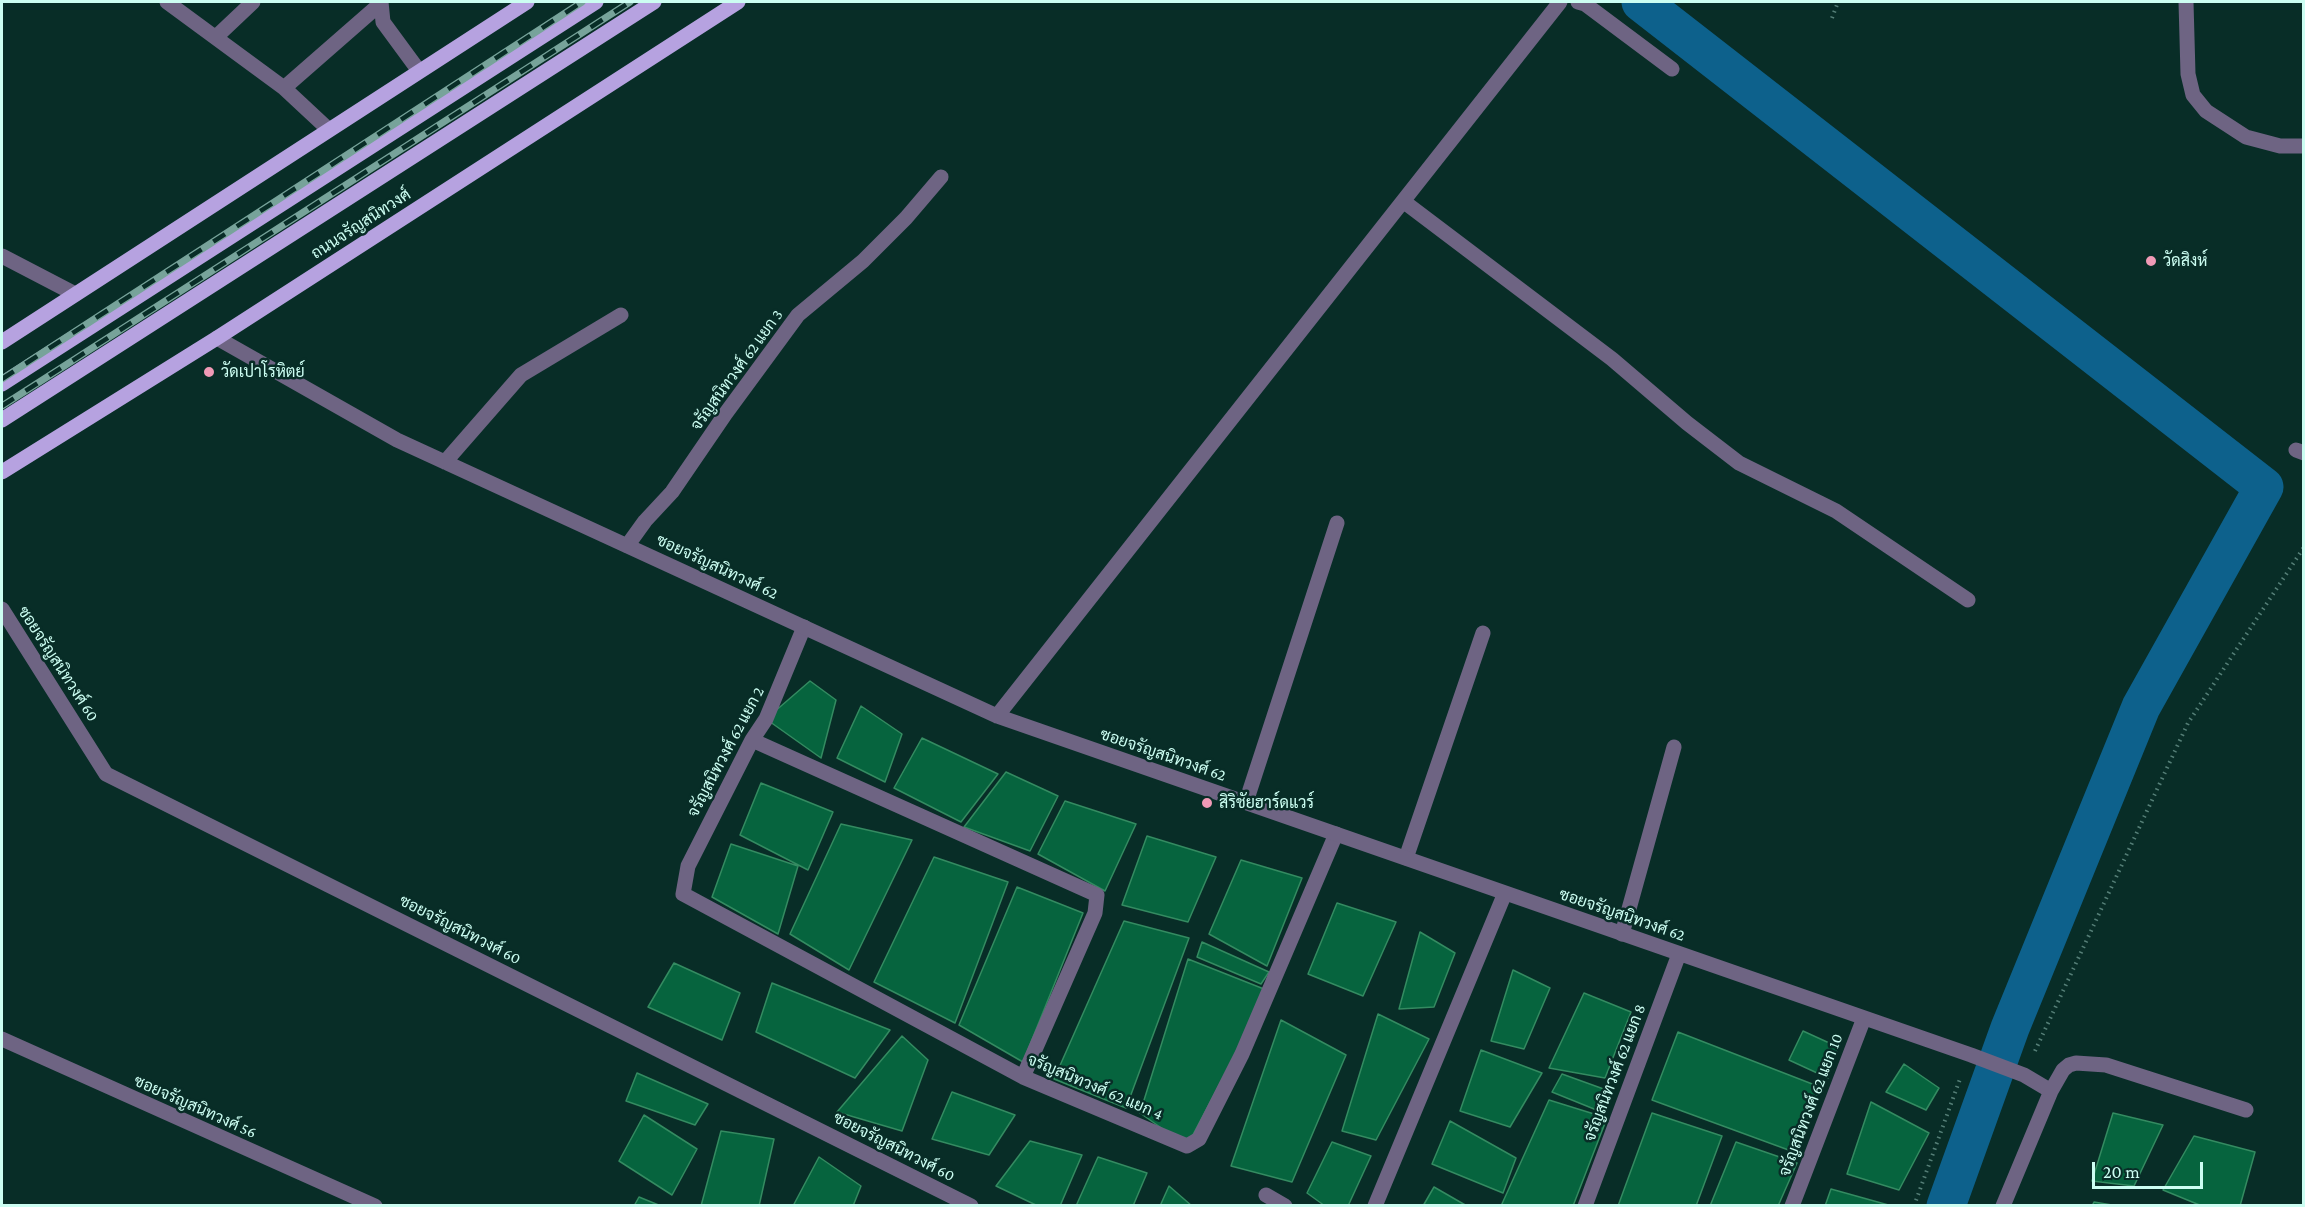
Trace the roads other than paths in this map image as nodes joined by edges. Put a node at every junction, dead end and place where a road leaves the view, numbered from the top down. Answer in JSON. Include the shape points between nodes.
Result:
{"nodes":[{"id":1,"x":167,"y":2,"type":"edge"},
{"id":2,"x":253,"y":2,"type":"edge"},
{"id":3,"x":527,"y":2,"type":"edge"},
{"id":4,"x":596,"y":2,"type":"edge"},
{"id":5,"x":654,"y":2,"type":"edge"},
{"id":6,"x":738,"y":2,"type":"edge"},
{"id":7,"x":1560,"y":2,"type":"edge"},
{"id":8,"x":1578,"y":2,"type":"edge"},
{"id":9,"x":2186,"y":2,"type":"edge"},
{"id":10,"x":380,"y":3,"type":"edge"},
{"id":11,"x":216,"y":37,"type":"junction"},
{"id":12,"x":1672,"y":69,"type":"dead end"},
{"id":13,"x":419,"y":71,"type":"junction"},
{"id":14,"x":285,"y":88,"type":"junction"},
{"id":15,"x":328,"y":129,"type":"junction"},
{"id":16,"x":2304,"y":146,"type":"edge"},
{"id":17,"x":941,"y":177,"type":"dead end"},
{"id":18,"x":1403,"y":201,"type":"junction"},
{"id":19,"x":2,"y":256,"type":"edge"},
{"id":20,"x":75,"y":294,"type":"junction"},
{"id":21,"x":621,"y":315,"type":"dead end"},
{"id":22,"x":216,"y":338,"type":"junction"},
{"id":23,"x":2,"y":342,"type":"edge"},
{"id":24,"x":2,"y":384,"type":"edge"},
{"id":25,"x":2,"y":420,"type":"edge"},
{"id":26,"x":445,"y":462,"type":"junction"},
{"id":27,"x":2,"y":472,"type":"edge"},
{"id":28,"x":1337,"y":523,"type":"dead end"},
{"id":29,"x":627,"y":546,"type":"junction"},
{"id":30,"x":1968,"y":600,"type":"dead end"},
{"id":31,"x":2,"y":609,"type":"edge"},
{"id":32,"x":804,"y":627,"type":"junction"},
{"id":33,"x":1483,"y":633,"type":"dead end"},
{"id":34,"x":997,"y":716,"type":"junction"},
{"id":35,"x":752,"y":740,"type":"junction"},
{"id":36,"x":1674,"y":747,"type":"dead end"},
{"id":37,"x":1246,"y":802,"type":"junction"},
{"id":38,"x":1336,"y":834,"type":"junction"},
{"id":39,"x":1406,"y":858,"type":"junction"},
{"id":40,"x":1505,"y":893,"type":"junction"},
{"id":41,"x":683,"y":894,"type":"joint"},
{"id":42,"x":1622,"y":934,"type":"junction"},
{"id":43,"x":1680,"y":954,"type":"junction"},
{"id":44,"x":1864,"y":1018,"type":"junction"},
{"id":45,"x":2,"y":1039,"type":"edge"},
{"id":46,"x":1023,"y":1077,"type":"junction"},
{"id":47,"x":2051,"y":1090,"type":"junction"},
{"id":48,"x":2246,"y":1110,"type":"dead end"},
{"id":49,"x":1266,"y":1195,"type":"dead end"},
{"id":50,"x":375,"y":1206,"type":"edge"},
{"id":51,"x":971,"y":1206,"type":"edge"},
{"id":52,"x":1285,"y":1206,"type":"edge"},
{"id":53,"x":1375,"y":1206,"type":"edge"},
{"id":54,"x":1585,"y":1206,"type":"edge"},
{"id":55,"x":1792,"y":1206,"type":"edge"},
{"id":56,"x":2003,"y":1206,"type":"edge"}],
"edges":[{"from":1,"to":11,"type":"street"},
{"from":2,"to":11,"type":"street"},
{"from":3,"to":13,"type":"main road"},
{"from":4,"to":24,"type":"main road"},
{"from":5,"to":25,"type":"main road","name":"ถนนจรัญสนิทวงศ์"},
{"from":6,"to":22,"type":"main road","name":"ถนนจรัญสนิทวงศ์"},
{"from":7,"to":18,"type":"street"},
{"from":8,"to":12,"type":"street"},
{"from":9,"to":16,"type":"street","via":[[2188,74],[2193,95],[2206,111],[2246,137],[2280,146]]},
{"from":10,"to":13,"type":"street","via":[[383,22]]},
{"from":10,"to":14,"type":"street"},
{"from":11,"to":14,"type":"street"},
{"from":13,"to":15,"type":"main road"},
{"from":14,"to":15,"type":"street"},
{"from":15,"to":20,"type":"main road"},
{"from":17,"to":29,"type":"street","name":"จรัญสนิทวงศ์ 62 แยก 3","via":[[863,261],[798,315],[672,492]]},
{"from":18,"to":30,"type":"street","via":[[1611,359],[1739,463],[1836,511]]},
{"from":18,"to":34,"type":"street"},
{"from":19,"to":20,"type":"street"},
{"from":20,"to":23,"type":"main road"},
{"from":21,"to":26,"type":"street","via":[[521,375]]},
{"from":22,"to":26,"type":"street","name":"ซอยจรัญสนิทวงศ์ 62","via":[[397,440]]},
{"from":22,"to":27,"type":"main road","name":"ถนนจรัญสนิทวงศ์"},
{"from":26,"to":29,"type":"street","name":"ซอยจรัญสนิทวงศ์ 62"},
{"from":28,"to":37,"type":"street"},
{"from":29,"to":32,"type":"street","name":"ซอยจรัญสนิทวงศ์ 62"},
{"from":31,"to":51,"type":"street","name":"ซอยจรัญสนิทวงศ์ 60","via":[[106,774]]},
{"from":32,"to":34,"type":"street","name":"ซอยจรัญสนิทวงศ์ 62"},
{"from":32,"to":35,"type":"street","name":"จรัญสนิทวงศ์ 62 แยก 2","via":[[766,719]]},
{"from":33,"to":39,"type":"street"},
{"from":34,"to":37,"type":"street","name":"ซอยจรัญสนิทวงศ์ 62"},
{"from":35,"to":41,"type":"street","name":"จรัญสนิทวงศ์ 62 แยก 2","via":[[688,867]]},
{"from":35,"to":46,"type":"street","via":[[1097,895],[1095,913]]},
{"from":36,"to":42,"type":"street"},
{"from":37,"to":38,"type":"street","name":"ซอยจรัญสนิทวงศ์ 62"},
{"from":38,"to":39,"type":"street","name":"ซอยจรัญสนิทวงศ์ 62"},
{"from":38,"to":46,"type":"street","name":"จรัญสนิทวงศ์ 62 แยก 4","via":[[1242,1054],[1199,1138],[1187,1146]]},
{"from":39,"to":40,"type":"street","name":"ซอยจรัญสนิทวงศ์ 62"},
{"from":40,"to":42,"type":"street","name":"ซอยจรัญสนิทวงศ์ 62"},
{"from":40,"to":53,"type":"street"},
{"from":41,"to":46,"type":"street","name":"จรัญสนิทวงศ์ 62 แยก 4"},
{"from":42,"to":43,"type":"street","name":"ซอยจรัญสนิทวงศ์ 62"},
{"from":43,"to":44,"type":"street","name":"ซอยจรัญสนิทวงศ์ 62"},
{"from":43,"to":54,"type":"street","name":"จรัญสนิทวงศ์ 62 แยก 8"},
{"from":44,"to":47,"type":"street","name":"ซอยจรัญสนิทวงศ์ 62","via":[[2024,1075]]},
{"from":44,"to":55,"type":"street","name":"จรัญสนิทวงศ์ 62 แยก 10"},
{"from":45,"to":50,"type":"street","name":"ซอยจรัญสนิทวงศ์ 56"},
{"from":47,"to":48,"type":"street","via":[[2063,1070],[2076,1063],[2088,1063],[2106,1065]]},
{"from":47,"to":56,"type":"street"},
{"from":49,"to":52,"type":"street"}]}
